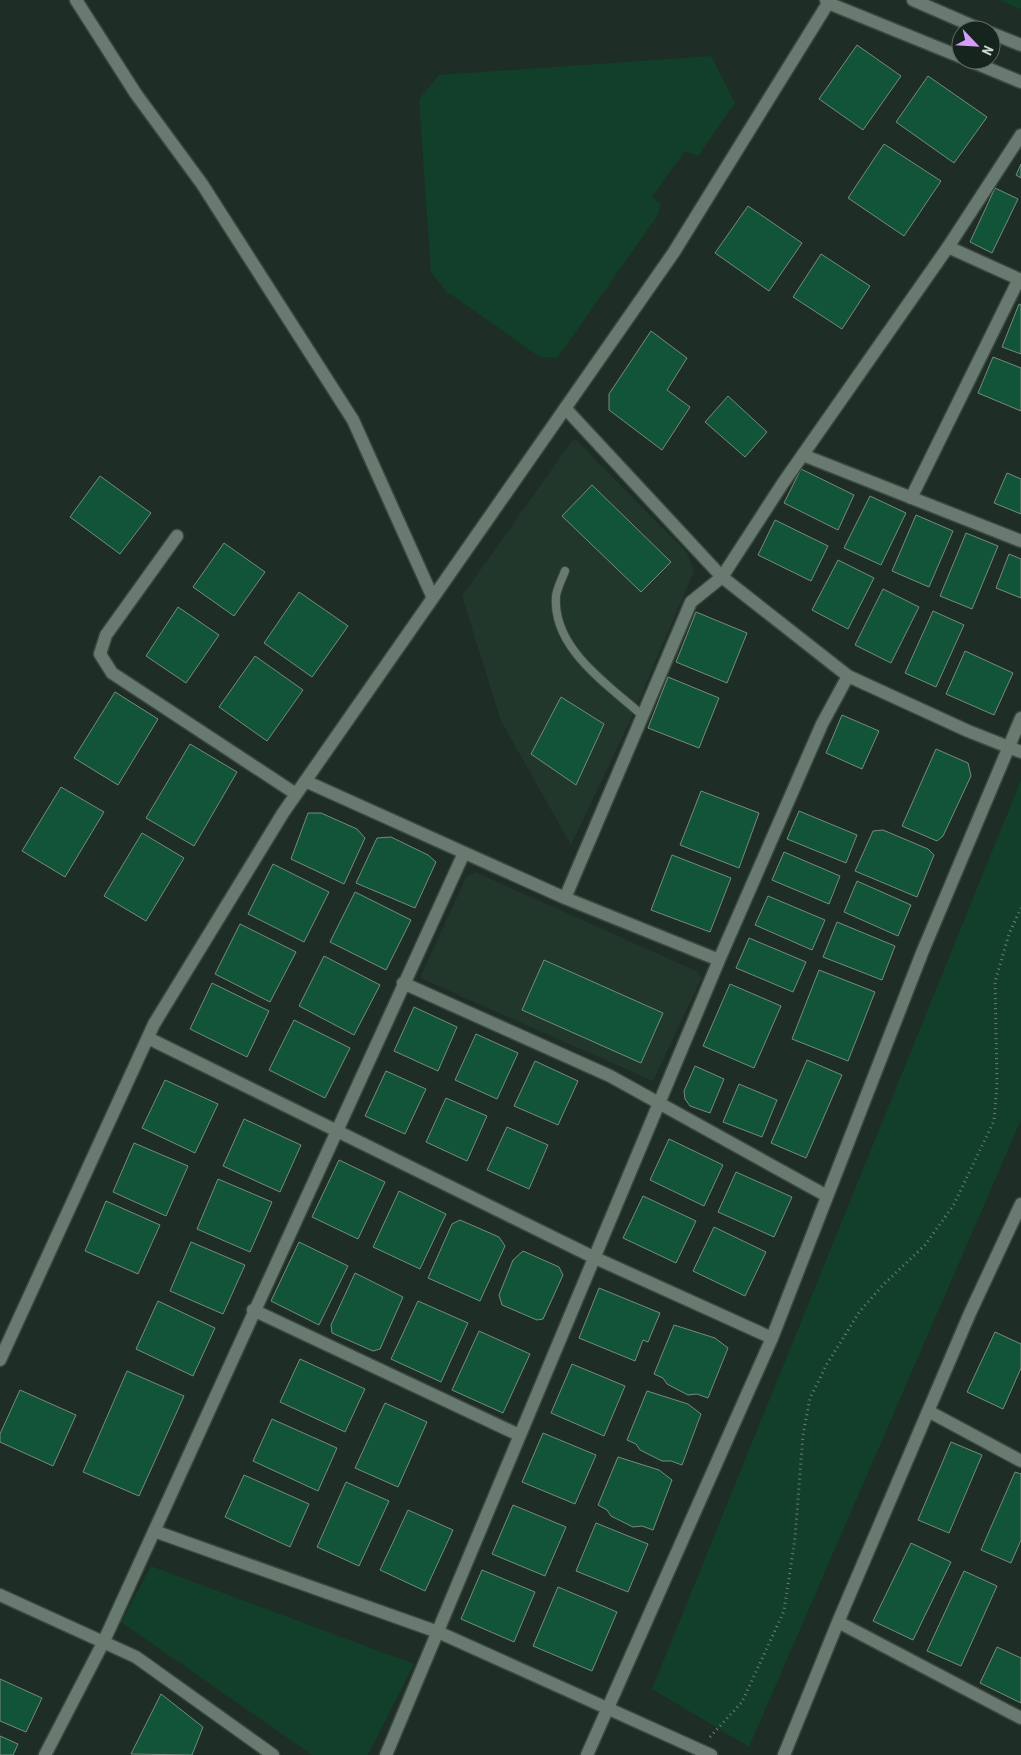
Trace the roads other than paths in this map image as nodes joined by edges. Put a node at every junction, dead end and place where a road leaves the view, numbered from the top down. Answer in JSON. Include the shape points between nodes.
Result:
{"nodes":[{"id":1,"x":76,"y":0,"type":"edge"},
{"id":2,"x":913,"y":0,"type":"edge"},
{"id":3,"x":828,"y":1,"type":"edge"},
{"id":4,"x":959,"y":20,"type":"edge"},
{"id":5,"x":1001,"y":38,"type":"edge"},
{"id":6,"x":1021,"y":46,"type":"edge"},
{"id":7,"x":951,"y":53,"type":"edge"},
{"id":8,"x":992,"y":70,"type":"edge"},
{"id":9,"x":1021,"y":82,"type":"edge"},
{"id":10,"x":1021,"y":135,"type":"edge"},
{"id":11,"x":948,"y":247,"type":"junction"},
{"id":12,"x":1020,"y":279,"type":"edge"},
{"id":13,"x":565,"y":408,"type":"junction"},
{"id":14,"x":803,"y":455,"type":"junction"},
{"id":15,"x":912,"y":498,"type":"junction"},
{"id":16,"x":177,"y":536,"type":"dead end"},
{"id":17,"x":1021,"y":541,"type":"edge"},
{"id":18,"x":565,"y":571,"type":"dead end"},
{"id":19,"x":722,"y":577,"type":"junction"},
{"id":20,"x":433,"y":598,"type":"junction"},
{"id":21,"x":848,"y":676,"type":"junction"},
{"id":22,"x":643,"y":716,"type":"junction"},
{"id":23,"x":1021,"y":718,"type":"edge"},
{"id":24,"x":1008,"y":746,"type":"junction"},
{"id":25,"x":1021,"y":752,"type":"edge"},
{"id":26,"x":305,"y":781,"type":"junction"},
{"id":27,"x":296,"y":794,"type":"junction"},
{"id":28,"x":464,"y":853,"type":"junction"},
{"id":29,"x":565,"y":898,"type":"junction"},
{"id":30,"x":719,"y":960,"type":"junction"},
{"id":31,"x":404,"y":983,"type":"junction"},
{"id":32,"x":148,"y":1038,"type":"junction"},
{"id":33,"x":661,"y":1102,"type":"junction"},
{"id":34,"x":336,"y":1132,"type":"junction"},
{"id":35,"x":827,"y":1196,"type":"junction"},
{"id":36,"x":1021,"y":1204,"type":"edge"},
{"id":37,"x":1018,"y":1221,"type":"edge"},
{"id":38,"x":593,"y":1257,"type":"junction"},
{"id":39,"x":253,"y":1310,"type":"junction"},
{"id":40,"x":772,"y":1338,"type":"junction"},
{"id":41,"x":0,"y":1360,"type":"edge"},
{"id":42,"x":928,"y":1412,"type":"junction"},
{"id":43,"x":519,"y":1435,"type":"junction"},
{"id":44,"x":1021,"y":1461,"type":"edge"},
{"id":45,"x":154,"y":1531,"type":"junction"},
{"id":46,"x":0,"y":1595,"type":"edge"},
{"id":47,"x":838,"y":1622,"type":"junction"},
{"id":48,"x":438,"y":1632,"type":"junction"},
{"id":49,"x":103,"y":1643,"type":"junction"},
{"id":50,"x":607,"y":1709,"type":"junction"},
{"id":51,"x":1021,"y":1718,"type":"edge"},
{"id":52,"x":705,"y":1752,"type":"edge"},
{"id":53,"x":45,"y":1755,"type":"edge"},
{"id":54,"x":273,"y":1755,"type":"edge"},
{"id":55,"x":386,"y":1755,"type":"edge"},
{"id":56,"x":587,"y":1755,"type":"edge"},
{"id":57,"x":784,"y":1755,"type":"edge"}],
"edges":[{"from":1,"to":20,"type":"street","via":[[136,94],[202,184],[353,420]]},
{"from":2,"to":4,"type":"street"},
{"from":3,"to":7,"type":"street"},
{"from":3,"to":13,"type":"street","via":[[674,252]]},
{"from":5,"to":6,"type":"street"},
{"from":8,"to":9,"type":"street"},
{"from":10,"to":11,"type":"street"},
{"from":11,"to":12,"type":"street"},
{"from":11,"to":14,"type":"street"},
{"from":12,"to":15,"type":"street"},
{"from":13,"to":19,"type":"street"},
{"from":13,"to":20,"type":"street"},
{"from":14,"to":15,"type":"street"},
{"from":14,"to":19,"type":"street"},
{"from":15,"to":17,"type":"street"},
{"from":16,"to":27,"type":"street","via":[[106,635],[100,654],[112,673]]},
{"from":18,"to":22,"type":"lane","via":[[556,596],[560,629],[588,667]]},
{"from":19,"to":21,"type":"street"},
{"from":19,"to":22,"type":"street","via":[[691,602]]},
{"from":20,"to":26,"type":"street"},
{"from":21,"to":24,"type":"street"},
{"from":21,"to":30,"type":"street","via":[[822,724]]},
{"from":22,"to":29,"type":"street"},
{"from":23,"to":24,"type":"street"},
{"from":24,"to":25,"type":"street"},
{"from":24,"to":35,"type":"street","via":[[922,953]]},
{"from":26,"to":27,"type":"street"},
{"from":26,"to":28,"type":"street"},
{"from":27,"to":32,"type":"street"},
{"from":28,"to":29,"type":"street"},
{"from":28,"to":31,"type":"street"},
{"from":29,"to":30,"type":"street"},
{"from":30,"to":33,"type":"street"},
{"from":31,"to":33,"type":"street"},
{"from":31,"to":34,"type":"street"},
{"from":32,"to":34,"type":"street"},
{"from":32,"to":41,"type":"street"},
{"from":33,"to":35,"type":"street"},
{"from":33,"to":38,"type":"street"},
{"from":34,"to":38,"type":"street"},
{"from":34,"to":39,"type":"street"},
{"from":35,"to":40,"type":"street"},
{"from":36,"to":37,"type":"street"},
{"from":37,"to":42,"type":"street","via":[[970,1313]]},
{"from":38,"to":40,"type":"street"},
{"from":38,"to":43,"type":"street"},
{"from":39,"to":43,"type":"street"},
{"from":39,"to":45,"type":"street"},
{"from":40,"to":50,"type":"street"},
{"from":42,"to":44,"type":"street"},
{"from":42,"to":47,"type":"street"},
{"from":43,"to":48,"type":"street"},
{"from":45,"to":48,"type":"street"},
{"from":45,"to":49,"type":"street"},
{"from":46,"to":49,"type":"street"},
{"from":47,"to":51,"type":"street"},
{"from":47,"to":57,"type":"street"},
{"from":48,"to":50,"type":"street"},
{"from":48,"to":55,"type":"street"},
{"from":49,"to":53,"type":"street"},
{"from":49,"to":54,"type":"street","via":[[136,1657]]},
{"from":50,"to":52,"type":"street"},
{"from":50,"to":56,"type":"street"}]}
